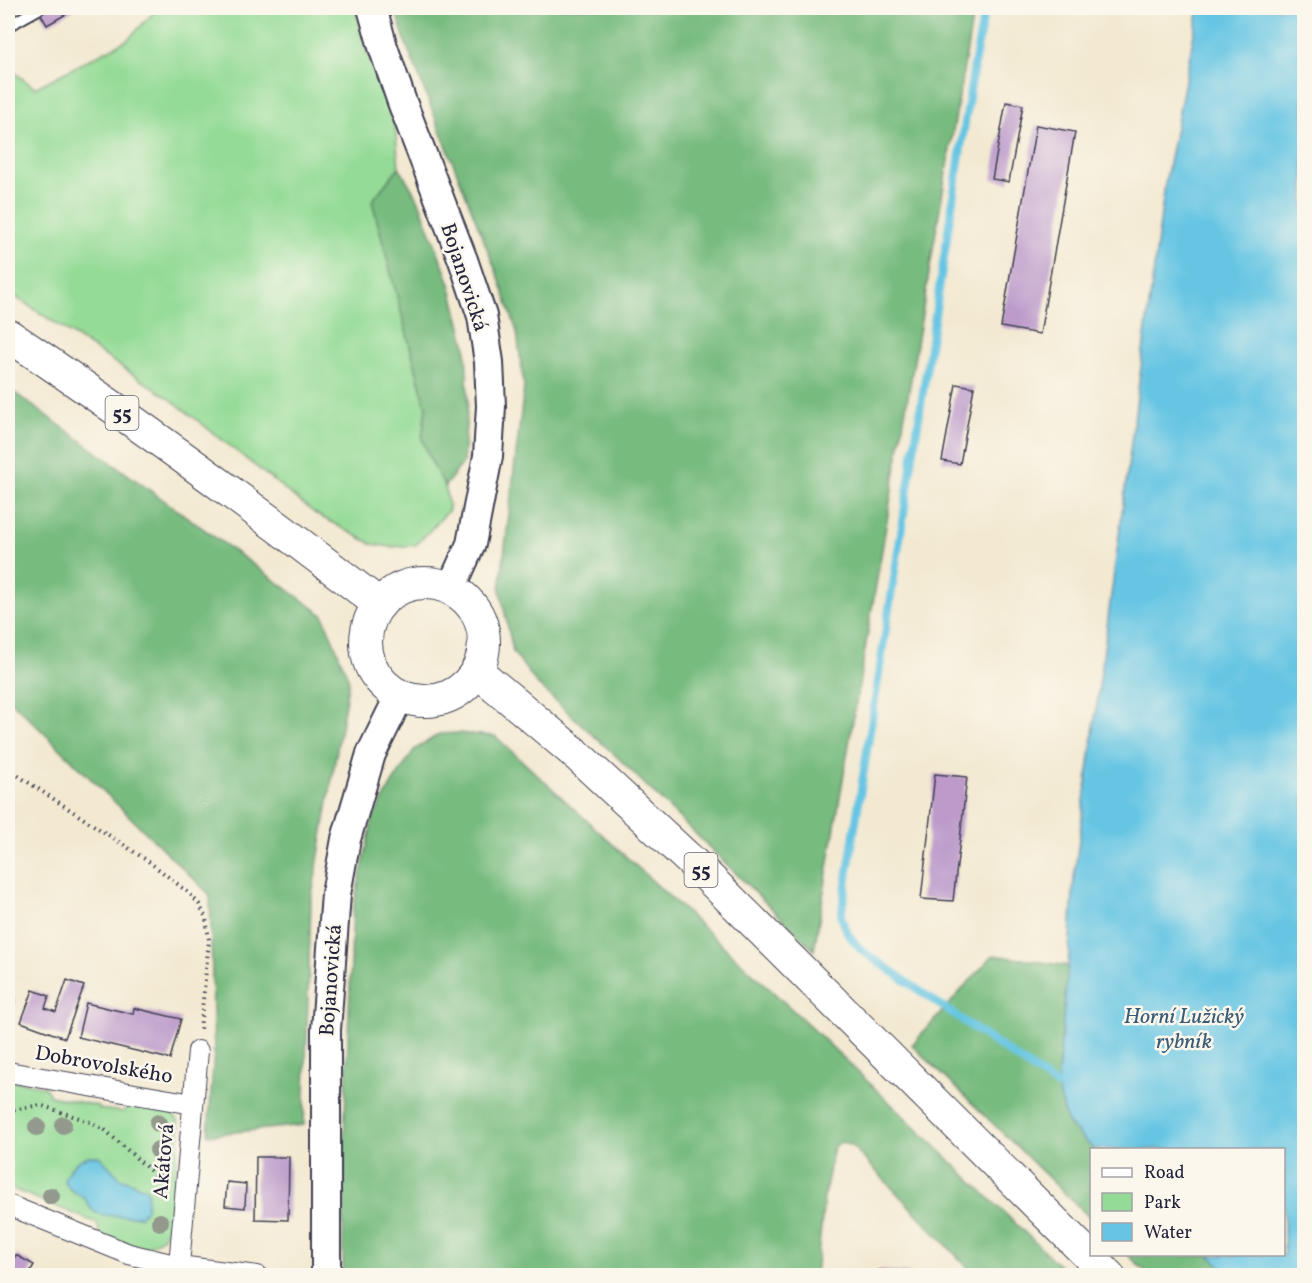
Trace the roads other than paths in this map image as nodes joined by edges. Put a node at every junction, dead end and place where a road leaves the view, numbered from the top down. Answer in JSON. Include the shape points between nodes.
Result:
{"nodes":[{"id":1,"x":40,"y":8,"type":"edge"},
{"id":2,"x":372,"y":8,"type":"edge"},
{"id":3,"x":8,"y":26,"type":"edge"},
{"id":4,"x":8,"y":335,"type":"edge"},
{"id":5,"x":451,"y":588,"type":"junction"},
{"id":6,"x":379,"y":604,"type":"junction"},
{"id":7,"x":477,"y":671,"type":"junction"},
{"id":8,"x":400,"y":695,"type":"junction"},
{"id":9,"x":198,"y":1052,"type":"road end"},
{"id":10,"x":8,"y":1072,"type":"edge"},
{"id":11,"x":193,"y":1104,"type":"junction"},
{"id":12,"x":8,"y":1205,"type":"edge"},
{"id":13,"x":178,"y":1271,"type":"edge"},
{"id":14,"x":257,"y":1275,"type":"edge"},
{"id":15,"x":326,"y":1275,"type":"edge"},
{"id":16,"x":1109,"y":1275,"type":"edge"}],
"edges":[{"from":1,"to":3,"type":"lane"},
{"from":2,"to":5,"type":"street","name":"Bojanovická","via":[[398,91],[482,316],[489,362],[488,456],[471,544]]},
{"from":4,"to":6,"type":"main road","number":"55","via":[[159,438]]},
{"from":5,"to":6,"type":"main road","via":[[415,583],[398,588]]},
{"from":5,"to":7,"type":"main road","via":[[466,599],[483,631],[483,652]]},
{"from":6,"to":8,"type":"main road","via":[[366,633],[366,654],[374,673]]},
{"from":7,"to":8,"type":"main road","via":[[464,687],[446,697],[426,701]]},
{"from":7,"to":16,"type":"main road","number":"55","via":[[577,755],[708,877]]},
{"from":8,"to":15,"type":"street","name":"Bojanovická","via":[[371,754],[346,838],[336,894],[326,1030]]},
{"from":9,"to":11,"type":"street","name":"Akátová"},
{"from":10,"to":11,"type":"street","name":"Dobrovolského"},
{"from":11,"to":13,"type":"street","name":"Akátová"},
{"from":12,"to":13,"type":"street"},
{"from":13,"to":14,"type":"street"}]}
